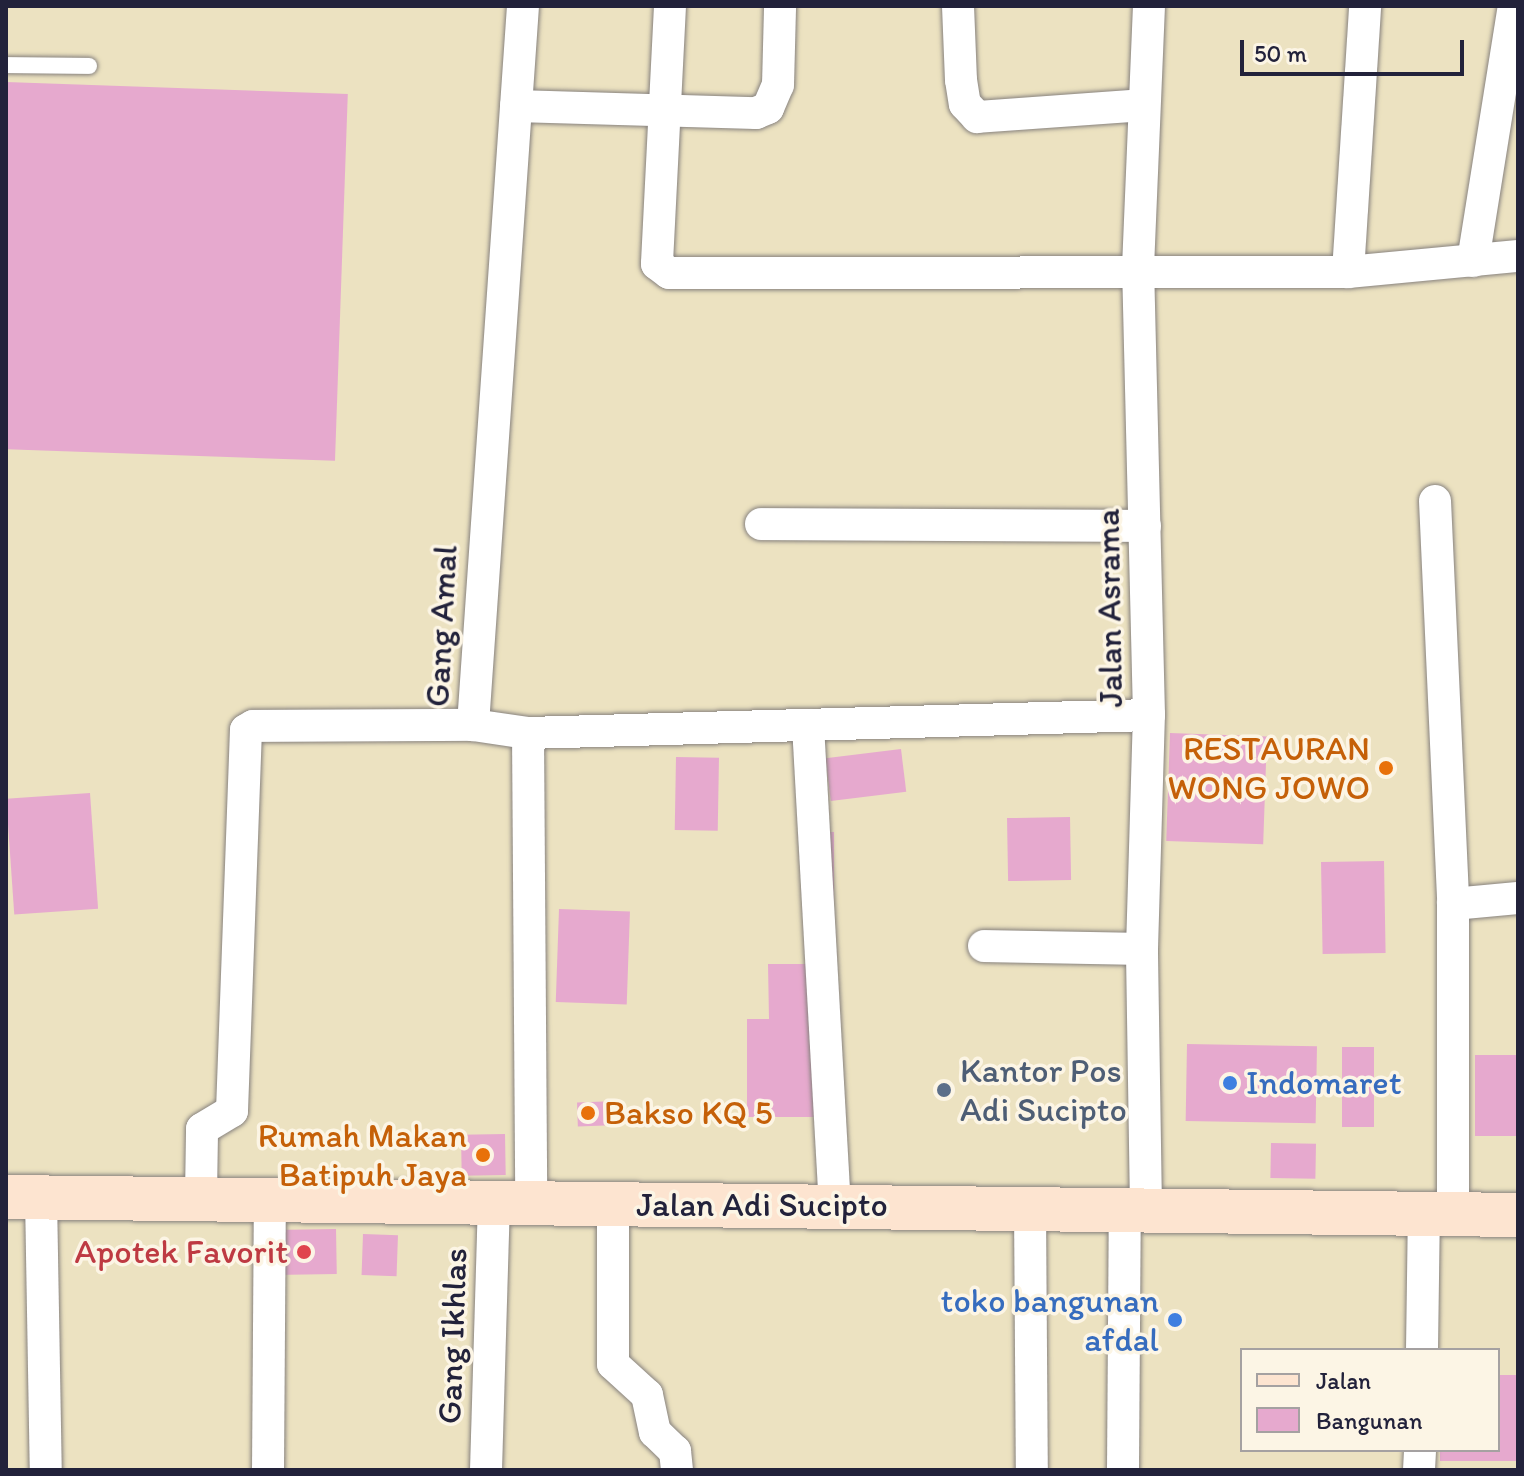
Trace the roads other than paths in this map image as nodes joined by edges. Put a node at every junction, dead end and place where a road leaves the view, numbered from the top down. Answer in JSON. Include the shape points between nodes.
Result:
{"nodes":[{"id":1,"x":523,"y":6,"type":"edge"},
{"id":2,"x":670,"y":6,"type":"edge"},
{"id":3,"x":780,"y":6,"type":"edge"},
{"id":4,"x":958,"y":6,"type":"edge"},
{"id":5,"x":1149,"y":6,"type":"edge"},
{"id":6,"x":1365,"y":6,"type":"edge"},
{"id":7,"x":1514,"y":6,"type":"edge"},
{"id":8,"x":6,"y":65,"type":"edge"},
{"id":9,"x":89,"y":66,"type":"dead end"},
{"id":10,"x":1143,"y":105,"type":"junction"},
{"id":11,"x":516,"y":106,"type":"junction"},
{"id":12,"x":662,"y":109,"type":"junction"},
{"id":13,"x":1518,"y":256,"type":"edge"},
{"id":14,"x":1473,"y":261,"type":"junction"},
{"id":15,"x":1138,"y":268,"type":"junction"},
{"id":16,"x":1348,"y":272,"type":"junction"},
{"id":17,"x":1435,"y":501,"type":"dead end"},
{"id":18,"x":761,"y":524,"type":"dead end"},
{"id":19,"x":1145,"y":526,"type":"junction"},
{"id":20,"x":1149,"y":715,"type":"junction"},
{"id":21,"x":473,"y":725,"type":"junction"},
{"id":22,"x":808,"y":725,"type":"junction"},
{"id":23,"x":528,"y":733,"type":"junction"},
{"id":24,"x":1518,"y":898,"type":"edge"},
{"id":25,"x":1453,"y":904,"type":"junction"},
{"id":26,"x":984,"y":946,"type":"dead end"},
{"id":27,"x":1142,"y":949,"type":"junction"},
{"id":28,"x":201,"y":1196,"type":"junction"},
{"id":29,"x":24,"y":1197,"type":"edge"},
{"id":30,"x":270,"y":1200,"type":"junction"},
{"id":31,"x":835,"y":1203,"type":"junction"},
{"id":32,"x":512,"y":1205,"type":"junction"},
{"id":33,"x":613,"y":1205,"type":"junction"},
{"id":34,"x":1030,"y":1207,"type":"junction"},
{"id":35,"x":1136,"y":1208,"type":"junction"},
{"id":36,"x":1439,"y":1214,"type":"junction"},
{"id":37,"x":1518,"y":1215,"type":"edge"},
{"id":38,"x":1422,"y":1348,"type":"edge"},
{"id":39,"x":46,"y":1470,"type":"edge"},
{"id":40,"x":268,"y":1470,"type":"edge"},
{"id":41,"x":486,"y":1470,"type":"edge"},
{"id":42,"x":677,"y":1470,"type":"edge"},
{"id":43,"x":1032,"y":1470,"type":"edge"},
{"id":44,"x":1123,"y":1470,"type":"edge"}],
"edges":[{"from":1,"to":11,"type":"street","name":"Gang Amal"},
{"from":2,"to":12,"type":"street"},
{"from":3,"to":12,"type":"street","via":[[778,85],[768,108],[756,113]]},
{"from":4,"to":10,"type":"street","via":[[965,104],[977,117]]},
{"from":5,"to":10,"type":"street","name":"Jalan Asrama"},
{"from":6,"to":16,"type":"street"},
{"from":7,"to":14,"type":"street"},
{"from":8,"to":9,"type":"lane"},
{"from":10,"to":15,"type":"street","name":"Jalan Asrama"},
{"from":11,"to":12,"type":"street"},
{"from":11,"to":21,"type":"street","name":"Gang Amal"},
{"from":12,"to":15,"type":"street","via":[[657,264],[669,273]]},
{"from":13,"to":14,"type":"street"},
{"from":14,"to":16,"type":"street"},
{"from":15,"to":16,"type":"street"},
{"from":15,"to":19,"type":"street","name":"Jalan Asrama"},
{"from":17,"to":25,"type":"street"},
{"from":18,"to":19,"type":"street"},
{"from":19,"to":20,"type":"street","name":"Jalan Asrama"},
{"from":20,"to":22,"type":"street","name":"Gang Amal"},
{"from":20,"to":27,"type":"street","name":"Jalan Asrama"},
{"from":21,"to":23,"type":"street","name":"Gang Amal"},
{"from":21,"to":28,"type":"street","via":[[246,730],[232,1111],[202,1129]]},
{"from":22,"to":23,"type":"street","name":"Gang Amal"},
{"from":22,"to":31,"type":"street"},
{"from":23,"to":32,"type":"street"},
{"from":24,"to":25,"type":"street"},
{"from":25,"to":36,"type":"street"},
{"from":26,"to":27,"type":"street"},
{"from":27,"to":35,"type":"street","name":"Jalan Asrama"},
{"from":28,"to":29,"type":"main road","name":"Jalan Adi Sucipto"},
{"from":28,"to":30,"type":"main road","name":"Jalan Adi Sucipto"},
{"from":29,"to":39,"type":"street"},
{"from":30,"to":32,"type":"main road","name":"Jalan Adi Sucipto"},
{"from":30,"to":40,"type":"street"},
{"from":31,"to":33,"type":"main road","name":"Jalan Adi Sucipto"},
{"from":31,"to":34,"type":"main road","name":"Jalan Adi Sucipto"},
{"from":32,"to":33,"type":"main road","name":"Jalan Adi Sucipto"},
{"from":32,"to":41,"type":"street","name":"Gang Ikhlas"},
{"from":33,"to":42,"type":"street","via":[[613,1364],[647,1395],[655,1432],[675,1451]]},
{"from":34,"to":35,"type":"main road","name":"Jalan Adi Sucipto"},
{"from":34,"to":43,"type":"street"},
{"from":35,"to":36,"type":"main road","name":"Jalan Adi Sucipto"},
{"from":35,"to":44,"type":"street","name":"Jalan Asrama"},
{"from":36,"to":37,"type":"main road","name":"Jalan Adi Sucipto"},
{"from":36,"to":38,"type":"street"}]}
